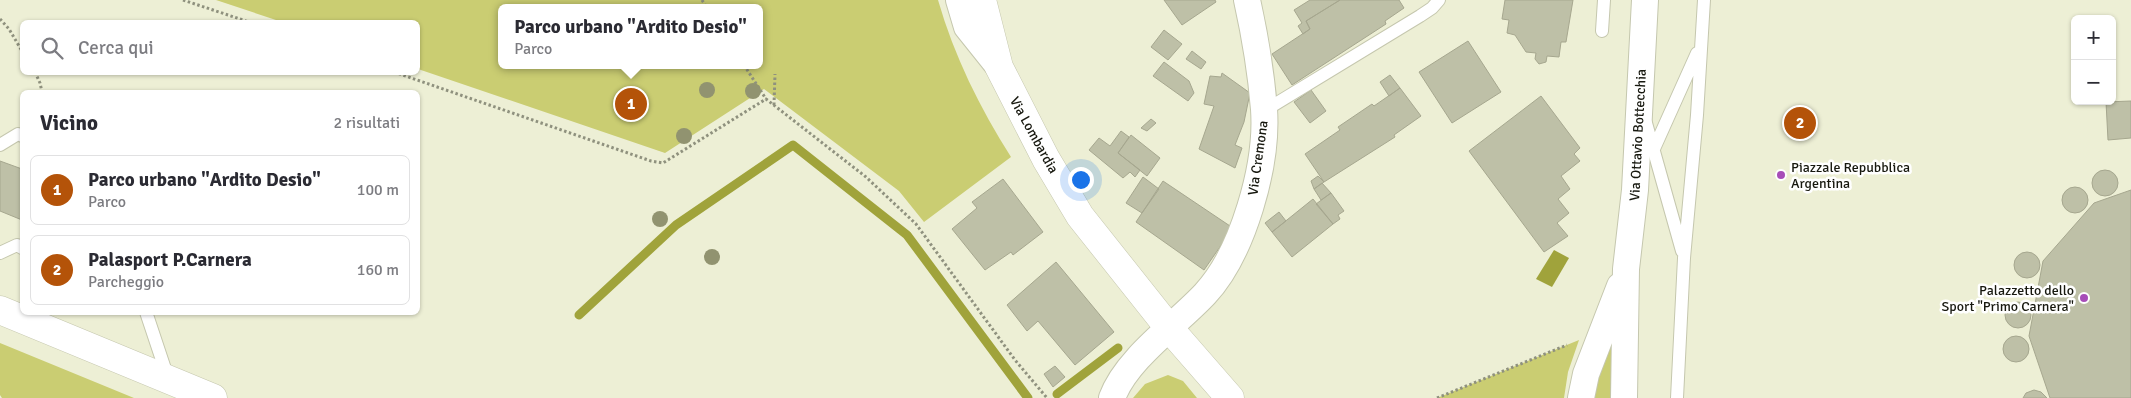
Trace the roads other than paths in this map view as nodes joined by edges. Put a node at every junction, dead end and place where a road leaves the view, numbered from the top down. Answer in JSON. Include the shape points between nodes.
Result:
{"nodes":[{"id":1,"x":959,"y":0,"type":"edge"},
{"id":2,"x":982,"y":0,"type":"edge"},
{"id":3,"x":1247,"y":0,"type":"edge"},
{"id":4,"x":1439,"y":0,"type":"edge"},
{"id":5,"x":1604,"y":0,"type":"edge"},
{"id":6,"x":1646,"y":0,"type":"edge"},
{"id":7,"x":1704,"y":0,"type":"edge"},
{"id":8,"x":1602,"y":31,"type":"dead end"},
{"id":9,"x":1700,"y":47,"type":"junction"},
{"id":10,"x":999,"y":67,"type":"junction"},
{"id":11,"x":1640,"y":98,"type":"junction"},
{"id":12,"x":1264,"y":111,"type":"junction"},
{"id":13,"x":20,"y":135,"type":"edge"},
{"id":14,"x":0,"y":145,"type":"edge"},
{"id":15,"x":1653,"y":150,"type":"junction"},
{"id":16,"x":1635,"y":190,"type":"junction"},
{"id":17,"x":20,"y":247,"type":"edge"},
{"id":18,"x":0,"y":253,"type":"edge"},
{"id":19,"x":1684,"y":258,"type":"junction"},
{"id":20,"x":1626,"y":269,"type":"junction"},
{"id":21,"x":0,"y":310,"type":"edge"},
{"id":22,"x":147,"y":315,"type":"edge"},
{"id":23,"x":1169,"y":328,"type":"junction"},
{"id":24,"x":169,"y":380,"type":"junction"},
{"id":25,"x":213,"y":398,"type":"edge"},
{"id":26,"x":1112,"y":398,"type":"edge"},
{"id":27,"x":1230,"y":398,"type":"edge"},
{"id":28,"x":1581,"y":398,"type":"edge"},
{"id":29,"x":1624,"y":398,"type":"edge"},
{"id":30,"x":1677,"y":398,"type":"edge"}],
"edges":[{"from":1,"to":10,"type":"street","via":[[967,26]]},
{"from":2,"to":10,"type":"street","name":"Via Lombardia"},
{"from":3,"to":12,"type":"street","name":"Via Cremona"},
{"from":4,"to":12,"type":"lane","name":"Via Cremona","via":[[1420,16]]},
{"from":5,"to":8,"type":"lane"},
{"from":6,"to":11,"type":"street","name":"Via Ottavio Bottecchia"},
{"from":7,"to":9,"type":"lane"},
{"from":9,"to":15,"type":"lane"},
{"from":9,"to":19,"type":"lane"},
{"from":10,"to":23,"type":"street","name":"Via Lombardia","via":[[1046,159],[1080,216]]},
{"from":11,"to":15,"type":"lane"},
{"from":11,"to":16,"type":"street","name":"Via Ottavio Bottecchia"},
{"from":12,"to":23,"type":"street","name":"Via Cremona","via":[[1255,193],[1241,235],[1224,269],[1206,293]]},
{"from":13,"to":14,"type":"lane"},
{"from":15,"to":16,"type":"lane"},
{"from":15,"to":19,"type":"lane"},
{"from":16,"to":20,"type":"street","name":"Via Ottavio Bottecchia"},
{"from":17,"to":18,"type":"lane","via":[[17,245]]},
{"from":19,"to":30,"type":"lane"},
{"from":20,"to":28,"type":"street","name":"Via Ottavio Bottecchia","via":[[1586,374]]},
{"from":20,"to":29,"type":"street","name":"Via Ottavio Bottecchia"},
{"from":21,"to":24,"type":"street"},
{"from":22,"to":24,"type":"lane"},
{"from":23,"to":26,"type":"street","via":[[1133,364],[1115,388]]},
{"from":23,"to":27,"type":"street","name":"Via Lombardia"},
{"from":24,"to":25,"type":"street"}]}
